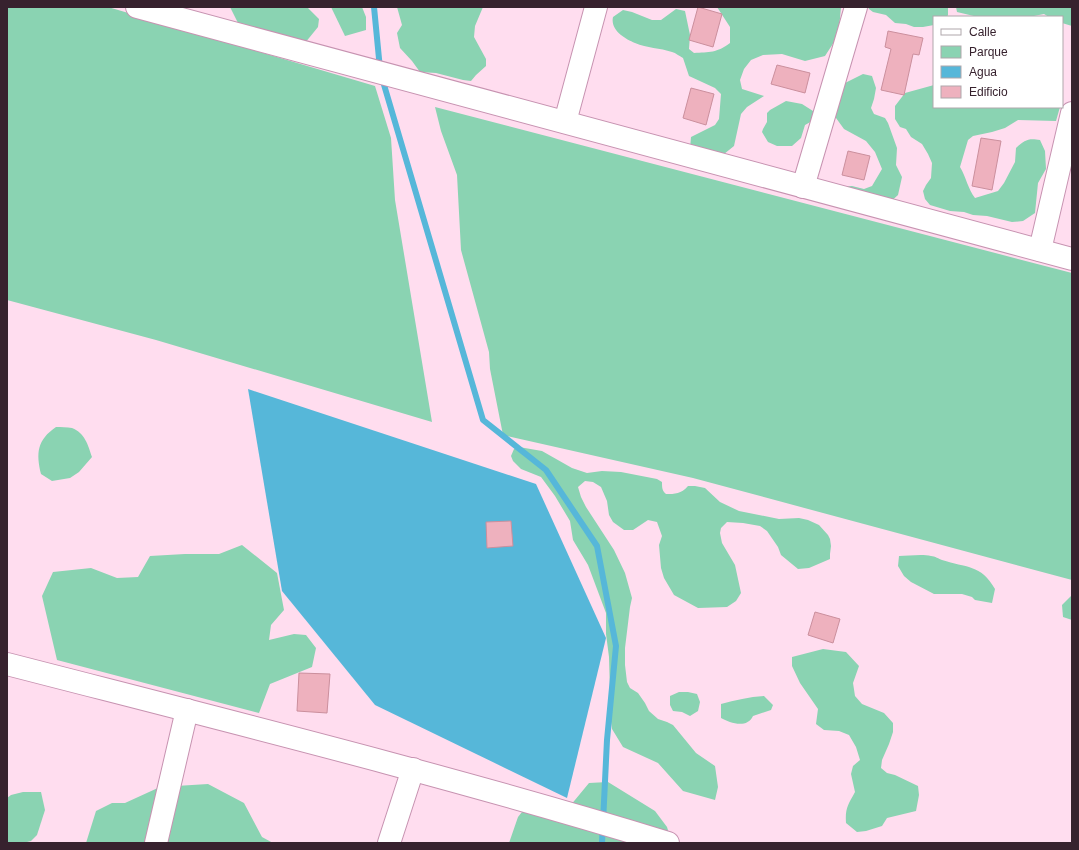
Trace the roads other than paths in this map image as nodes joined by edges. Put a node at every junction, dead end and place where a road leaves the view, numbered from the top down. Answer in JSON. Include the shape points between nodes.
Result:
{"nodes":[{"id":1,"x":137,"y":7,"type":"edge"},
{"id":2,"x":596,"y":7,"type":"edge"},
{"id":3,"x":856,"y":7,"type":"edge"},
{"id":4,"x":200,"y":15,"type":"edge"},
{"id":5,"x":1072,"y":112,"type":"edge"},
{"id":6,"x":565,"y":122,"type":"junction"},
{"id":7,"x":804,"y":186,"type":"junction"},
{"id":8,"x":1040,"y":250,"type":"junction"},
{"id":9,"x":1072,"y":259,"type":"edge"},
{"id":10,"x":7,"y":664,"type":"edge"},
{"id":11,"x":187,"y":710,"type":"junction"},
{"id":12,"x":413,"y":770,"type":"junction"},
{"id":13,"x":156,"y":843,"type":"edge"},
{"id":14,"x":389,"y":843,"type":"edge"},
{"id":15,"x":668,"y":843,"type":"edge"}],
"edges":[{"from":1,"to":4,"type":"street"},
{"from":2,"to":6,"type":"street"},
{"from":3,"to":7,"type":"street"},
{"from":4,"to":6,"type":"street"},
{"from":5,"to":8,"type":"street"},
{"from":6,"to":7,"type":"street"},
{"from":7,"to":8,"type":"street"},
{"from":8,"to":9,"type":"street"},
{"from":10,"to":11,"type":"street"},
{"from":11,"to":12,"type":"street"},
{"from":11,"to":13,"type":"street"},
{"from":12,"to":14,"type":"street"},
{"from":12,"to":15,"type":"street"}]}
